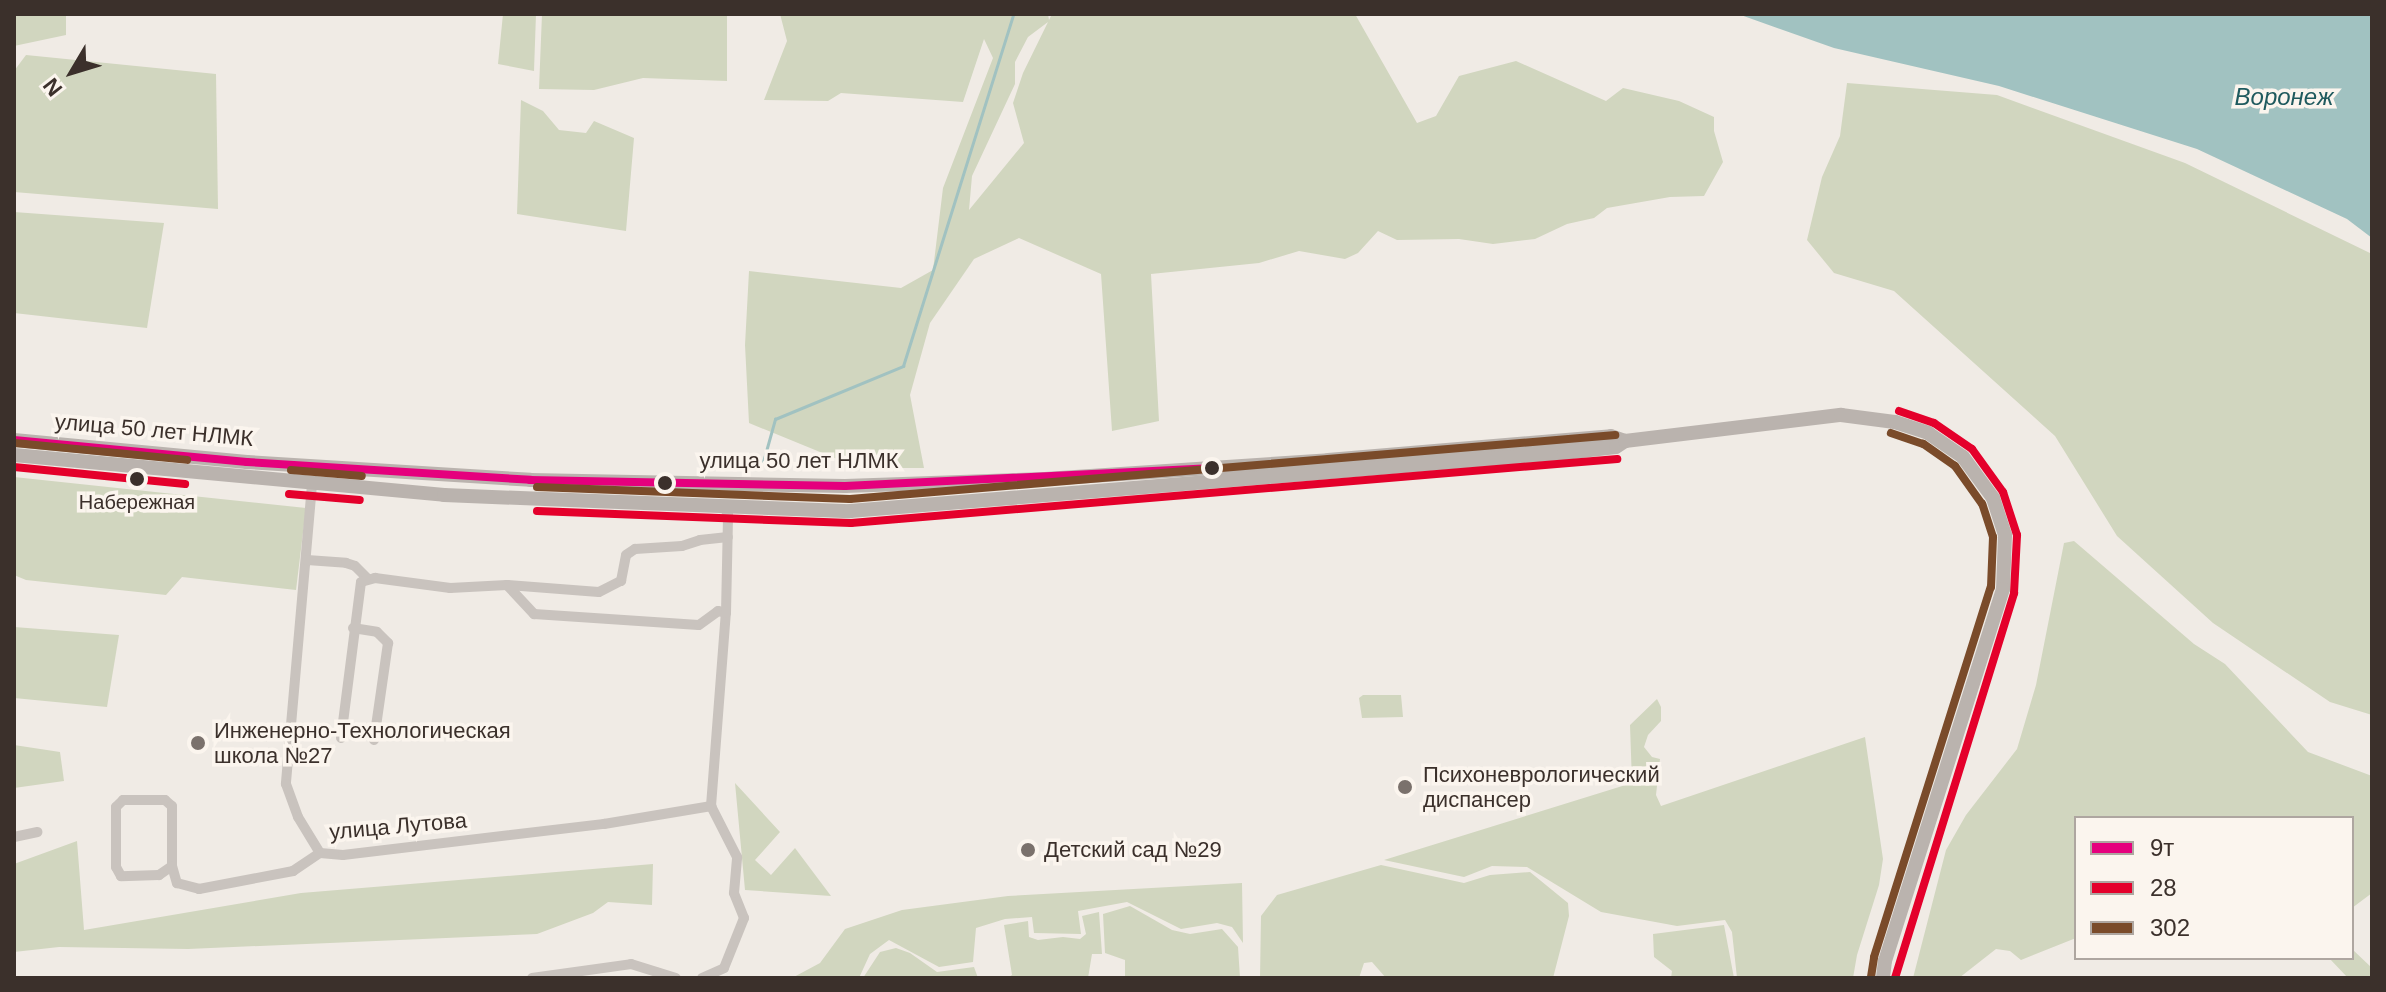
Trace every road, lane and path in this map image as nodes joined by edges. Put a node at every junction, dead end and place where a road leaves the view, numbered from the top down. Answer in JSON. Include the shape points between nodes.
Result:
{"nodes":[{"id":1,"x":14,"y":440,"type":"edge"},
{"id":2,"x":14,"y":455,"type":"edge"},
{"id":3,"x":1389,"y":461,"type":"junction"},
{"id":4,"x":469,"y":476,"type":"junction"},
{"id":5,"x":312,"y":485,"type":"junction"},
{"id":6,"x":444,"y":495,"type":"junction"},
{"id":7,"x":723,"y":506,"type":"junction"},
{"id":8,"x":728,"y":537,"type":"junction"},
{"id":9,"x":307,"y":560,"type":"junction"},
{"id":10,"x":368,"y":579,"type":"junction"},
{"id":11,"x":507,"y":585,"type":"junction"},
{"id":12,"x":726,"y":613,"type":"junction"},
{"id":13,"x":353,"y":628,"type":"junction"},
{"id":14,"x":341,"y":738,"type":"dead end"},
{"id":15,"x":374,"y":740,"type":"dead end"},
{"id":16,"x":711,"y":806,"type":"junction"},
{"id":17,"x":37,"y":832,"type":"dead end"},
{"id":18,"x":14,"y":837,"type":"edge"},
{"id":19,"x":320,"y":853,"type":"junction"},
{"id":20,"x":172,"y":866,"type":"junction"},
{"id":21,"x":532,"y":978,"type":"edge"},
{"id":22,"x":542,"y":978,"type":"edge"},
{"id":23,"x":676,"y":978,"type":"edge"},
{"id":24,"x":702,"y":978,"type":"edge"},
{"id":25,"x":1883,"y":978,"type":"edge"}],
"edges":[{"from":1,"to":4,"type":"main road","name":"улица 50 лет НЛМК"},
{"from":2,"to":5,"type":"main road","name":"улица 50 лет НЛМК"},
{"from":3,"to":4,"type":"main road","name":"улица 50 лет НЛМК","via":[[845,486]]},
{"from":3,"to":7,"type":"main road","name":"улица 50 лет НЛМК","via":[[850,511]]},
{"from":3,"to":25,"type":"main road","name":"улица 50 лет НЛМК","via":[[1564,453],[1616,447],[1627,440],[1841,415],[1895,422],[1928,433],[1963,457],[1993,498],[2005,535],[2003,589]]},
{"from":4,"to":6,"type":"main road"},
{"from":5,"to":6,"type":"main road","name":"улица 50 лет НЛМК"},
{"from":5,"to":9,"type":"street","name":"улица Лутова"},
{"from":6,"to":7,"type":"main road","name":"улица 50 лет НЛМК"},
{"from":7,"to":8,"type":"street"},
{"from":8,"to":11,"type":"street","via":[[635,549],[626,555],[621,581],[599,592]]},
{"from":8,"to":12,"type":"street"},
{"from":9,"to":10,"type":"street","via":[[346,563]]},
{"from":9,"to":19,"type":"street","name":"улица Лутова","via":[[286,784]]},
{"from":10,"to":11,"type":"street","via":[[450,588]]},
{"from":10,"to":13,"type":"street","via":[[361,582]]},
{"from":11,"to":12,"type":"street","via":[[534,614],[699,625],[718,611]]},
{"from":12,"to":16,"type":"street"},
{"from":13,"to":14,"type":"street"},
{"from":13,"to":15,"type":"street","via":[[377,632],[388,643]]},
{"from":16,"to":19,"type":"street","name":"улица Лутова","via":[[359,854]]},
{"from":16,"to":24,"type":"street","via":[[737,857],[734,893],[744,918],[724,968]]},
{"from":17,"to":18,"type":"street"},
{"from":19,"to":20,"type":"street","via":[[293,871],[199,889],[177,883]]},
{"from":20,"to":20,"type":"street","via":[[172,806],[165,800],[123,800],[116,807],[116,867],[121,876],[159,875]]},
{"from":21,"to":22,"type":"street"},
{"from":22,"to":23,"type":"street","via":[[631,964]]}]}
